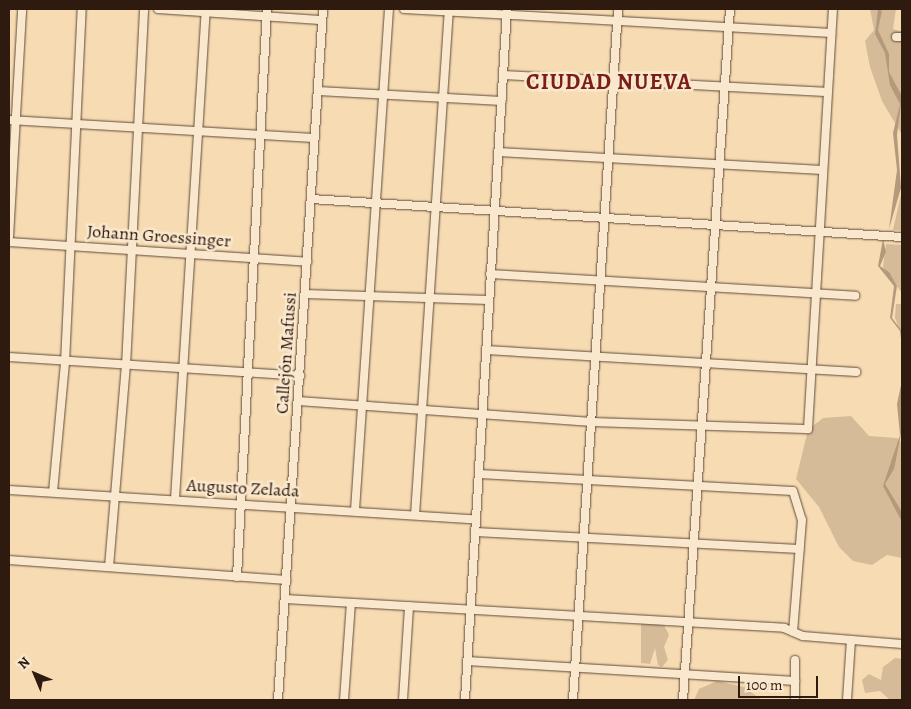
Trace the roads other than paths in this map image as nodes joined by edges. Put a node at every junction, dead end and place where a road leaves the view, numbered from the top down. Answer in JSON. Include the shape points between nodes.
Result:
{"nodes":[{"id":1,"x":22,"y":9,"type":"edge"},
{"id":2,"x":82,"y":9,"type":"edge"},
{"id":3,"x":144,"y":9,"type":"edge"},
{"id":4,"x":158,"y":9,"type":"edge"},
{"id":5,"x":323,"y":9,"type":"edge"},
{"id":6,"x":390,"y":9,"type":"edge"},
{"id":7,"x":404,"y":9,"type":"edge"},
{"id":8,"x":618,"y":9,"type":"edge"},
{"id":9,"x":730,"y":9,"type":"edge"},
{"id":10,"x":833,"y":9,"type":"edge"},
{"id":11,"x":449,"y":10,"type":"edge"},
{"id":12,"x":206,"y":11,"type":"edge"},
{"id":13,"x":507,"y":11,"type":"edge"},
{"id":14,"x":267,"y":12,"type":"edge"},
{"id":15,"x":320,"y":20,"type":"junction"},
{"id":16,"x":618,"y":20,"type":"junction"},
{"id":17,"x":730,"y":26,"type":"junction"},
{"id":18,"x":831,"y":33,"type":"junction"},
{"id":19,"x":503,"y":76,"type":"junction"},
{"id":20,"x":615,"y":81,"type":"junction"},
{"id":21,"x":726,"y":85,"type":"junction"},
{"id":22,"x":318,"y":91,"type":"junction"},
{"id":23,"x":828,"y":92,"type":"junction"},
{"id":24,"x":386,"y":95,"type":"junction"},
{"id":25,"x":445,"y":98,"type":"junction"},
{"id":26,"x":502,"y":101,"type":"junction"},
{"id":27,"x":13,"y":120,"type":"edge"},
{"id":28,"x":77,"y":124,"type":"junction"},
{"id":29,"x":136,"y":127,"type":"junction"},
{"id":30,"x":198,"y":131,"type":"junction"},
{"id":31,"x":258,"y":136,"type":"junction"},
{"id":32,"x":313,"y":138,"type":"junction"},
{"id":33,"x":498,"y":152,"type":"junction"},
{"id":34,"x":611,"y":157,"type":"junction"},
{"id":35,"x":720,"y":162,"type":"junction"},
{"id":36,"x":823,"y":170,"type":"junction"},
{"id":37,"x":311,"y":198,"type":"junction"},
{"id":38,"x":380,"y":204,"type":"junction"},
{"id":39,"x":434,"y":208,"type":"junction"},
{"id":40,"x":495,"y":212,"type":"junction"},
{"id":41,"x":605,"y":220,"type":"junction"},
{"id":42,"x":716,"y":228,"type":"junction"},
{"id":43,"x":820,"y":233,"type":"junction"},
{"id":44,"x":9,"y":237,"type":"edge"},
{"id":45,"x":902,"y":237,"type":"edge"},
{"id":46,"x":9,"y":242,"type":"edge"},
{"id":47,"x":73,"y":245,"type":"junction"},
{"id":48,"x":132,"y":248,"type":"junction"},
{"id":49,"x":190,"y":253,"type":"junction"},
{"id":50,"x":252,"y":257,"type":"junction"},
{"id":51,"x":307,"y":262,"type":"junction"},
{"id":52,"x":490,"y":274,"type":"junction"},
{"id":53,"x":601,"y":281,"type":"junction"},
{"id":54,"x":712,"y":288,"type":"junction"},
{"id":55,"x":305,"y":294,"type":"junction"},
{"id":56,"x":816,"y":295,"type":"junction"},
{"id":57,"x":855,"y":296,"type":"dead end"},
{"id":58,"x":372,"y":297,"type":"junction"},
{"id":59,"x":427,"y":300,"type":"junction"},
{"id":60,"x":488,"y":300,"type":"junction"},
{"id":61,"x":486,"y":350,"type":"junction"},
{"id":62,"x":9,"y":357,"type":"edge"},
{"id":63,"x":596,"y":359,"type":"junction"},
{"id":64,"x":66,"y":363,"type":"junction"},
{"id":65,"x":707,"y":364,"type":"junction"},
{"id":66,"x":126,"y":366,"type":"junction"},
{"id":67,"x":182,"y":369,"type":"junction"},
{"id":68,"x":812,"y":371,"type":"junction"},
{"id":69,"x":856,"y":372,"type":"dead end"},
{"id":70,"x":246,"y":373,"type":"junction"},
{"id":71,"x":300,"y":376,"type":"junction"},
{"id":72,"x":298,"y":402,"type":"junction"},
{"id":73,"x":364,"y":406,"type":"junction"},
{"id":74,"x":423,"y":410,"type":"junction"},
{"id":75,"x":482,"y":414,"type":"junction"},
{"id":76,"x":592,"y":422,"type":"junction"},
{"id":77,"x":702,"y":426,"type":"junction"},
{"id":78,"x":479,"y":474,"type":"junction"},
{"id":79,"x":588,"y":481,"type":"junction"},
{"id":80,"x":698,"y":487,"type":"junction"},
{"id":81,"x":9,"y":490,"type":"edge"},
{"id":82,"x":53,"y":492,"type":"junction"},
{"id":83,"x":115,"y":496,"type":"junction"},
{"id":84,"x":175,"y":499,"type":"junction"},
{"id":85,"x":241,"y":503,"type":"junction"},
{"id":86,"x":291,"y":505,"type":"junction"},
{"id":87,"x":355,"y":510,"type":"junction"},
{"id":88,"x":414,"y":515,"type":"junction"},
{"id":89,"x":476,"y":519,"type":"junction"},
{"id":90,"x":475,"y":532,"type":"junction"},
{"id":91,"x":584,"y":538,"type":"junction"},
{"id":92,"x":694,"y":544,"type":"junction"},
{"id":93,"x":800,"y":549,"type":"junction"},
{"id":94,"x":9,"y":560,"type":"edge"},
{"id":95,"x":109,"y":567,"type":"junction"},
{"id":96,"x":237,"y":576,"type":"junction"},
{"id":97,"x":286,"y":580,"type":"junction"},
{"id":98,"x":285,"y":599,"type":"junction"},
{"id":99,"x":351,"y":602,"type":"junction"},
{"id":100,"x":409,"y":606,"type":"junction"},
{"id":101,"x":470,"y":609,"type":"junction"},
{"id":102,"x":579,"y":616,"type":"junction"},
{"id":103,"x":688,"y":622,"type":"junction"},
{"id":104,"x":793,"y":632,"type":"junction"},
{"id":105,"x":851,"y":640,"type":"junction"},
{"id":106,"x":902,"y":644,"type":"edge"},
{"id":107,"x":795,"y":660,"type":"dead end"},
{"id":108,"x":467,"y":661,"type":"junction"},
{"id":109,"x":575,"y":668,"type":"junction"},
{"id":110,"x":685,"y":672,"type":"junction"},
{"id":111,"x":795,"y":681,"type":"junction"},
{"id":112,"x":278,"y":700,"type":"edge"},
{"id":113,"x":344,"y":700,"type":"edge"},
{"id":114,"x":403,"y":700,"type":"edge"},
{"id":115,"x":465,"y":700,"type":"edge"},
{"id":116,"x":573,"y":700,"type":"edge"},
{"id":117,"x":683,"y":700,"type":"edge"},
{"id":118,"x":794,"y":700,"type":"edge"},
{"id":119,"x":847,"y":700,"type":"edge"}],
"edges":[{"from":1,"to":27,"type":"street"},
{"from":2,"to":28,"type":"street"},
{"from":3,"to":29,"type":"street"},
{"from":4,"to":12,"type":"street"},
{"from":5,"to":15,"type":"street","name":"Callejón Mafussi"},
{"from":6,"to":24,"type":"street"},
{"from":7,"to":11,"type":"street"},
{"from":8,"to":16,"type":"street"},
{"from":9,"to":17,"type":"street"},
{"from":10,"to":18,"type":"street"},
{"from":11,"to":13,"type":"street"},
{"from":11,"to":25,"type":"street"},
{"from":12,"to":14,"type":"street"},
{"from":12,"to":30,"type":"street"},
{"from":13,"to":16,"type":"street"},
{"from":13,"to":19,"type":"street"},
{"from":14,"to":15,"type":"street"},
{"from":14,"to":31,"type":"street"},
{"from":15,"to":22,"type":"street","name":"Callejón Mafussi"},
{"from":16,"to":17,"type":"street"},
{"from":16,"to":20,"type":"street"},
{"from":17,"to":18,"type":"street"},
{"from":17,"to":21,"type":"street"},
{"from":18,"to":23,"type":"street"},
{"from":19,"to":20,"type":"street"},
{"from":19,"to":26,"type":"street"},
{"from":20,"to":21,"type":"street"},
{"from":20,"to":34,"type":"street"},
{"from":21,"to":23,"type":"street"},
{"from":21,"to":35,"type":"street"},
{"from":22,"to":24,"type":"street"},
{"from":22,"to":32,"type":"street","name":"Callejón Mafussi"},
{"from":23,"to":36,"type":"street"},
{"from":24,"to":25,"type":"street"},
{"from":24,"to":38,"type":"street"},
{"from":25,"to":26,"type":"street"},
{"from":25,"to":39,"type":"street"},
{"from":26,"to":33,"type":"street"},
{"from":27,"to":28,"type":"street"},
{"from":27,"to":44,"type":"street"},
{"from":28,"to":29,"type":"street"},
{"from":28,"to":47,"type":"street"},
{"from":29,"to":30,"type":"street"},
{"from":29,"to":48,"type":"street"},
{"from":30,"to":31,"type":"street"},
{"from":30,"to":49,"type":"street"},
{"from":31,"to":32,"type":"street"},
{"from":31,"to":50,"type":"street"},
{"from":32,"to":37,"type":"street","name":"Callejón Mafussi"},
{"from":33,"to":34,"type":"street"},
{"from":33,"to":40,"type":"street"},
{"from":34,"to":35,"type":"street"},
{"from":34,"to":41,"type":"street"},
{"from":35,"to":36,"type":"street"},
{"from":35,"to":42,"type":"street"},
{"from":36,"to":43,"type":"street"},
{"from":37,"to":38,"type":"street"},
{"from":37,"to":51,"type":"street","name":"Callejón Mafussi"},
{"from":38,"to":39,"type":"street"},
{"from":38,"to":58,"type":"street"},
{"from":39,"to":40,"type":"street"},
{"from":39,"to":59,"type":"street"},
{"from":40,"to":41,"type":"street"},
{"from":40,"to":52,"type":"street"},
{"from":41,"to":42,"type":"street"},
{"from":41,"to":53,"type":"street"},
{"from":42,"to":43,"type":"street"},
{"from":42,"to":54,"type":"street"},
{"from":43,"to":45,"type":"street"},
{"from":43,"to":56,"type":"street"},
{"from":46,"to":47,"type":"street","name":"Johann Groessinger"},
{"from":47,"to":48,"type":"street","name":"Johann Groessinger"},
{"from":47,"to":64,"type":"street"},
{"from":48,"to":49,"type":"street","name":"Johann Groessinger"},
{"from":48,"to":66,"type":"street"},
{"from":49,"to":50,"type":"street","name":"Johann Groessinger"},
{"from":49,"to":67,"type":"street"},
{"from":50,"to":51,"type":"street","name":"Johann Groessinger"},
{"from":50,"to":70,"type":"street"},
{"from":51,"to":55,"type":"street","name":"Callejón Mafussi"},
{"from":52,"to":53,"type":"street"},
{"from":52,"to":60,"type":"street"},
{"from":53,"to":54,"type":"street"},
{"from":53,"to":63,"type":"street"},
{"from":54,"to":56,"type":"street"},
{"from":54,"to":65,"type":"street"},
{"from":55,"to":58,"type":"street"},
{"from":55,"to":71,"type":"street","name":"Callejón Mafussi"},
{"from":56,"to":57,"type":"street"},
{"from":56,"to":68,"type":"street"},
{"from":58,"to":59,"type":"street"},
{"from":58,"to":73,"type":"street"},
{"from":59,"to":60,"type":"street"},
{"from":59,"to":74,"type":"street"},
{"from":60,"to":61,"type":"street"},
{"from":61,"to":63,"type":"street"},
{"from":61,"to":75,"type":"street"},
{"from":62,"to":64,"type":"street"},
{"from":63,"to":65,"type":"street"},
{"from":63,"to":76,"type":"street"},
{"from":64,"to":66,"type":"street"},
{"from":64,"to":82,"type":"street"},
{"from":65,"to":68,"type":"street"},
{"from":65,"to":77,"type":"street"},
{"from":66,"to":67,"type":"street"},
{"from":66,"to":83,"type":"street"},
{"from":67,"to":70,"type":"street"},
{"from":67,"to":84,"type":"street"},
{"from":68,"to":69,"type":"street"},
{"from":68,"to":77,"type":"street","via":[[808,429]]},
{"from":70,"to":71,"type":"street"},
{"from":70,"to":85,"type":"street"},
{"from":71,"to":72,"type":"street","name":"Callejón Mafussi"},
{"from":72,"to":73,"type":"street"},
{"from":72,"to":86,"type":"street","name":"Callejón Mafussi"},
{"from":73,"to":74,"type":"street"},
{"from":73,"to":87,"type":"street"},
{"from":74,"to":75,"type":"street"},
{"from":74,"to":88,"type":"street"},
{"from":75,"to":76,"type":"street"},
{"from":75,"to":78,"type":"street"},
{"from":76,"to":77,"type":"street"},
{"from":76,"to":79,"type":"street"},
{"from":77,"to":80,"type":"street"},
{"from":78,"to":79,"type":"street"},
{"from":78,"to":89,"type":"street"},
{"from":79,"to":80,"type":"street"},
{"from":79,"to":91,"type":"street"},
{"from":80,"to":92,"type":"street"},
{"from":80,"to":93,"type":"street","via":[[793,492],[802,520]]},
{"from":81,"to":82,"type":"street","name":"Augusto Zelada"},
{"from":82,"to":83,"type":"street","name":"Augusto Zelada"},
{"from":83,"to":84,"type":"street","name":"Augusto Zelada"},
{"from":83,"to":95,"type":"street"},
{"from":84,"to":85,"type":"street","name":"Augusto Zelada"},
{"from":85,"to":86,"type":"street","name":"Augusto Zelada"},
{"from":85,"to":96,"type":"street"},
{"from":86,"to":87,"type":"street","name":"Augusto Zelada"},
{"from":86,"to":97,"type":"street","name":"Callejón Mafussi"},
{"from":87,"to":88,"type":"street","name":"Augusto Zelada"},
{"from":88,"to":89,"type":"street","name":"Augusto Zelada"},
{"from":89,"to":90,"type":"street"},
{"from":90,"to":91,"type":"street"},
{"from":90,"to":101,"type":"street"},
{"from":91,"to":92,"type":"street"},
{"from":91,"to":102,"type":"street"},
{"from":92,"to":93,"type":"street"},
{"from":92,"to":103,"type":"street"},
{"from":93,"to":104,"type":"street"},
{"from":94,"to":95,"type":"street"},
{"from":95,"to":96,"type":"street"},
{"from":96,"to":97,"type":"street"},
{"from":97,"to":98,"type":"street","name":"Callejón Mafussi"},
{"from":98,"to":99,"type":"street"},
{"from":98,"to":112,"type":"street","name":"Callejón Mafussi"},
{"from":99,"to":100,"type":"street"},
{"from":99,"to":113,"type":"street"},
{"from":100,"to":101,"type":"street"},
{"from":100,"to":114,"type":"street"},
{"from":101,"to":102,"type":"street"},
{"from":101,"to":108,"type":"street"},
{"from":102,"to":103,"type":"street"},
{"from":102,"to":109,"type":"street"},
{"from":103,"to":104,"type":"street"},
{"from":103,"to":110,"type":"street"},
{"from":104,"to":105,"type":"street"},
{"from":105,"to":106,"type":"street"},
{"from":105,"to":119,"type":"street"},
{"from":107,"to":111,"type":"street"},
{"from":108,"to":109,"type":"street"},
{"from":108,"to":115,"type":"street"},
{"from":109,"to":110,"type":"street"},
{"from":109,"to":116,"type":"street"},
{"from":110,"to":111,"type":"street"},
{"from":110,"to":117,"type":"street"},
{"from":111,"to":118,"type":"street"}]}
